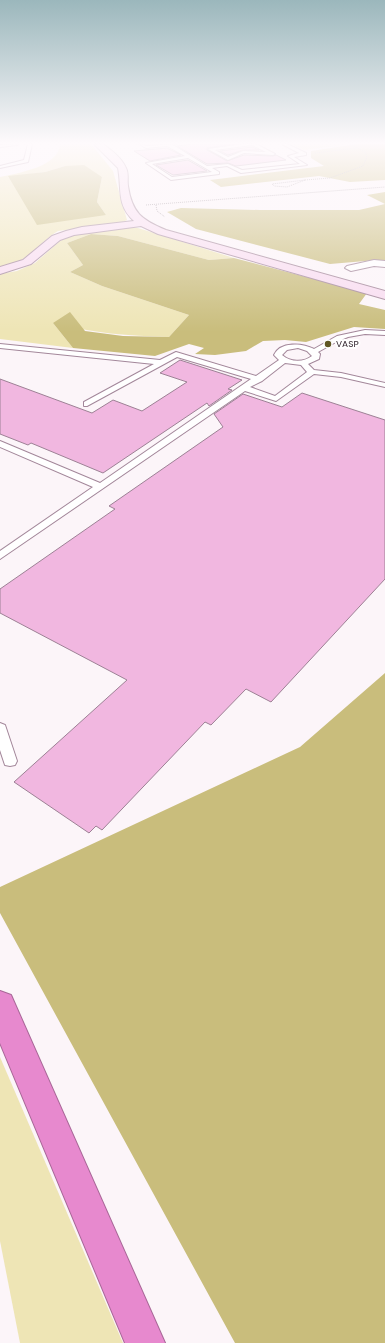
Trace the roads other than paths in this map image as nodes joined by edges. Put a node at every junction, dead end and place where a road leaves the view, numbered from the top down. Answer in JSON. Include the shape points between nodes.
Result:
{"nodes":[{"id":1,"x":128,"y":207,"type":"edge"},
{"id":2,"x":140,"y":223,"type":"junction"},
{"id":3,"x":385,"y":264,"type":"edge"},
{"id":4,"x":351,"y":268,"type":"dead end"},
{"id":5,"x":0,"y":271,"type":"edge"},
{"id":6,"x":385,"y":295,"type":"edge"},
{"id":7,"x":385,"y":333,"type":"edge"},
{"id":8,"x":0,"y":346,"type":"edge"},
{"id":9,"x":314,"y":351,"type":"junction"},
{"id":10,"x":284,"y":360,"type":"junction"},
{"id":11,"x":161,"y":362,"type":"junction"},
{"id":12,"x":303,"y":363,"type":"junction"},
{"id":13,"x":312,"y":372,"type":"junction"},
{"id":14,"x":259,"y":379,"type":"junction"},
{"id":15,"x":385,"y":385,"type":"edge"},
{"id":16,"x":245,"y":388,"type":"junction"},
{"id":17,"x":87,"y":404,"type":"dead end"},
{"id":18,"x":0,"y":444,"type":"edge"},
{"id":19,"x":101,"y":488,"type":"junction"},
{"id":20,"x":0,"y":556,"type":"edge"},
{"id":21,"x":0,"y":728,"type":"edge"},
{"id":22,"x":10,"y":761,"type":"dead end"},
{"id":23,"x":0,"y":1006,"type":"edge"},
{"id":24,"x":145,"y":1343,"type":"edge"}],
"edges":[{"from":1,"to":2,"type":"main road"},
{"from":2,"to":5,"type":"main road","via":[[70,233],[56,238],[27,262]]},
{"from":2,"to":6,"type":"main road","via":[[162,232]]},
{"from":3,"to":4,"type":"street","via":[[374,263]]},
{"from":7,"to":9,"type":"lane","via":[[362,331],[332,340]]},
{"from":8,"to":11,"type":"lane"},
{"from":9,"to":10,"type":"lane","via":[[298,346],[285,348],[278,355]]},
{"from":9,"to":12,"type":"lane","via":[[316,357]]},
{"from":10,"to":12,"type":"lane"},
{"from":10,"to":14,"type":"lane"},
{"from":11,"to":14,"type":"lane","via":[[176,354]]},
{"from":11,"to":17,"type":"lane"},
{"from":12,"to":13,"type":"lane"},
{"from":13,"to":15,"type":"lane","via":[[341,375]]},
{"from":13,"to":16,"type":"lane","via":[[276,398]]},
{"from":14,"to":16,"type":"lane"},
{"from":16,"to":19,"type":"lane"},
{"from":18,"to":19,"type":"lane"},
{"from":19,"to":20,"type":"lane"},
{"from":21,"to":22,"type":"lane"},
{"from":23,"to":24,"type":"highway"}]}
